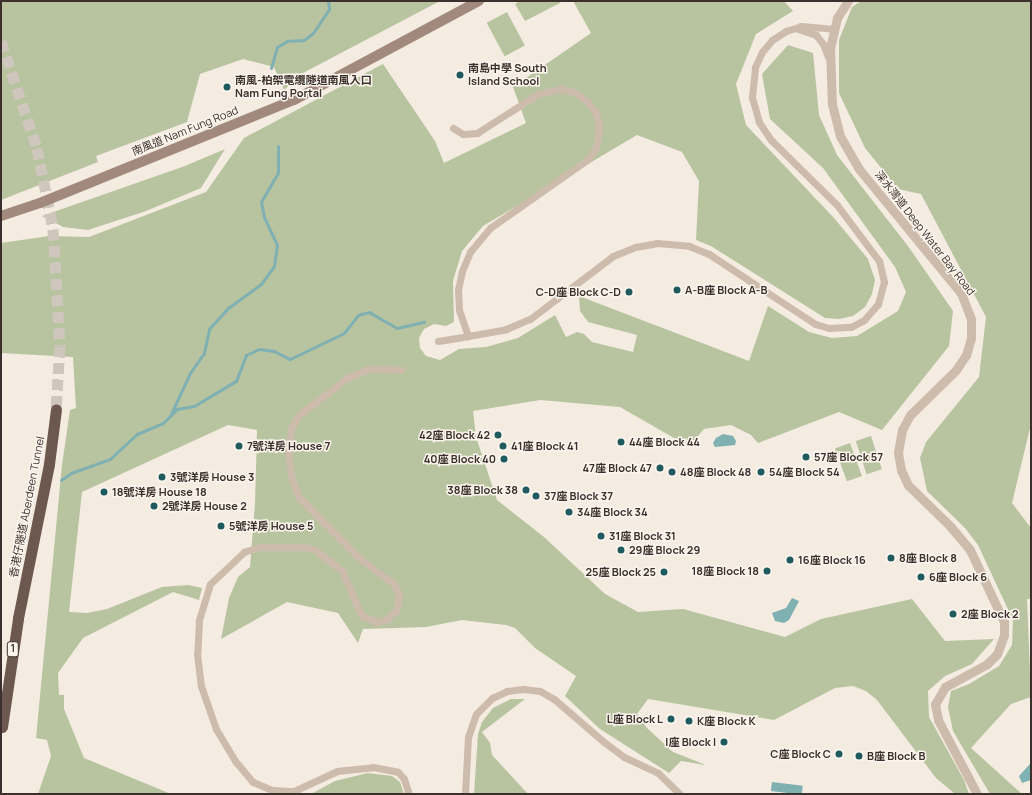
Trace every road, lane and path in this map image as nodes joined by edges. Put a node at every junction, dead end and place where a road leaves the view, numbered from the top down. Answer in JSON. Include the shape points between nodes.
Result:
{"nodes":[{"id":1,"x":479,"y":1,"type":"edge"},
{"id":2,"x":848,"y":1,"type":"edge"},
{"id":3,"x":793,"y":28,"type":"junction"},
{"id":4,"x":834,"y":29,"type":"junction"},
{"id":5,"x":830,"y":63,"type":"junction"},
{"id":6,"x":452,"y":128,"type":"dead end"},
{"id":7,"x":1,"y":216,"type":"edge"},
{"id":8,"x":468,"y":336,"type":"junction"},
{"id":9,"x":438,"y":341,"type":"dead end"},
{"id":10,"x":400,"y":370,"type":"dead end"},
{"id":11,"x":56,"y":409,"type":"tunnel mouth"},
{"id":12,"x":2,"y":727,"type":"edge"},
{"id":13,"x":409,"y":794,"type":"edge"},
{"id":14,"x":465,"y":794,"type":"edge"},
{"id":15,"x":680,"y":794,"type":"edge"},
{"id":16,"x":977,"y":794,"type":"edge"}],
"edges":[{"from":1,"to":7,"type":"main road","name":"南風道 Nam Fung Road","via":[[294,100],[47,200]]},
{"from":2,"to":4,"type":"street","name":"深水灣道 Deep Water Bay Road"},
{"from":3,"to":4,"type":"street","via":[[808,25]]},
{"from":3,"to":5,"type":"street","via":[[816,35],[823,44]]},
{"from":3,"to":8,"type":"street","via":[[772,40],[758,59],[752,81],[753,105],[759,122],[771,140],[837,205],[879,261],[883,275],[883,290],[878,304],[869,315],[851,327],[836,329],[822,326],[708,254],[689,246],[657,243],[634,247],[614,256],[530,319],[506,329]]},
{"from":4,"to":5,"type":"street","name":"深水灣道 Deep Water Bay Road"},
{"from":5,"to":16,"type":"street","name":"深水灣道 Deep Water Bay Road","via":[[834,115],[844,146],[859,169],[961,293],[971,319],[971,338],[966,355],[956,370],[910,415],[900,433],[898,453],[901,470],[908,485],[954,530],[970,550],[1004,622],[1004,635],[997,654],[987,664],[945,687],[935,704],[938,720]]},
{"from":6,"to":8,"type":"street","via":[[463,134],[477,133],[538,94],[560,89],[574,92],[587,101],[596,113],[599,127],[596,148],[587,160],[490,228],[470,252],[458,290],[460,310]]},
{"from":8,"to":9,"type":"street"},
{"from":10,"to":13,"type":"street","via":[[368,369],[347,378],[299,415],[291,429],[288,452],[291,477],[299,497],[360,559],[394,584],[399,595],[396,611],[388,619],[377,622],[362,616],[342,571],[314,549],[301,546],[258,547],[244,552],[210,584],[199,621],[197,654],[201,686],[216,729],[236,762],[253,782],[272,790],[294,791],[337,771],[373,766],[398,772],[404,779]]},
{"from":11,"to":12,"type":"highway","name":"香港仔隧道 Aberdeen Tunnel","number":"1","via":[[48,471],[18,618]]},
{"from":14,"to":15,"type":"street","via":[[468,737],[476,714],[486,702],[499,694],[523,689],[540,691],[554,699],[604,742],[624,757],[658,773]]}]}
